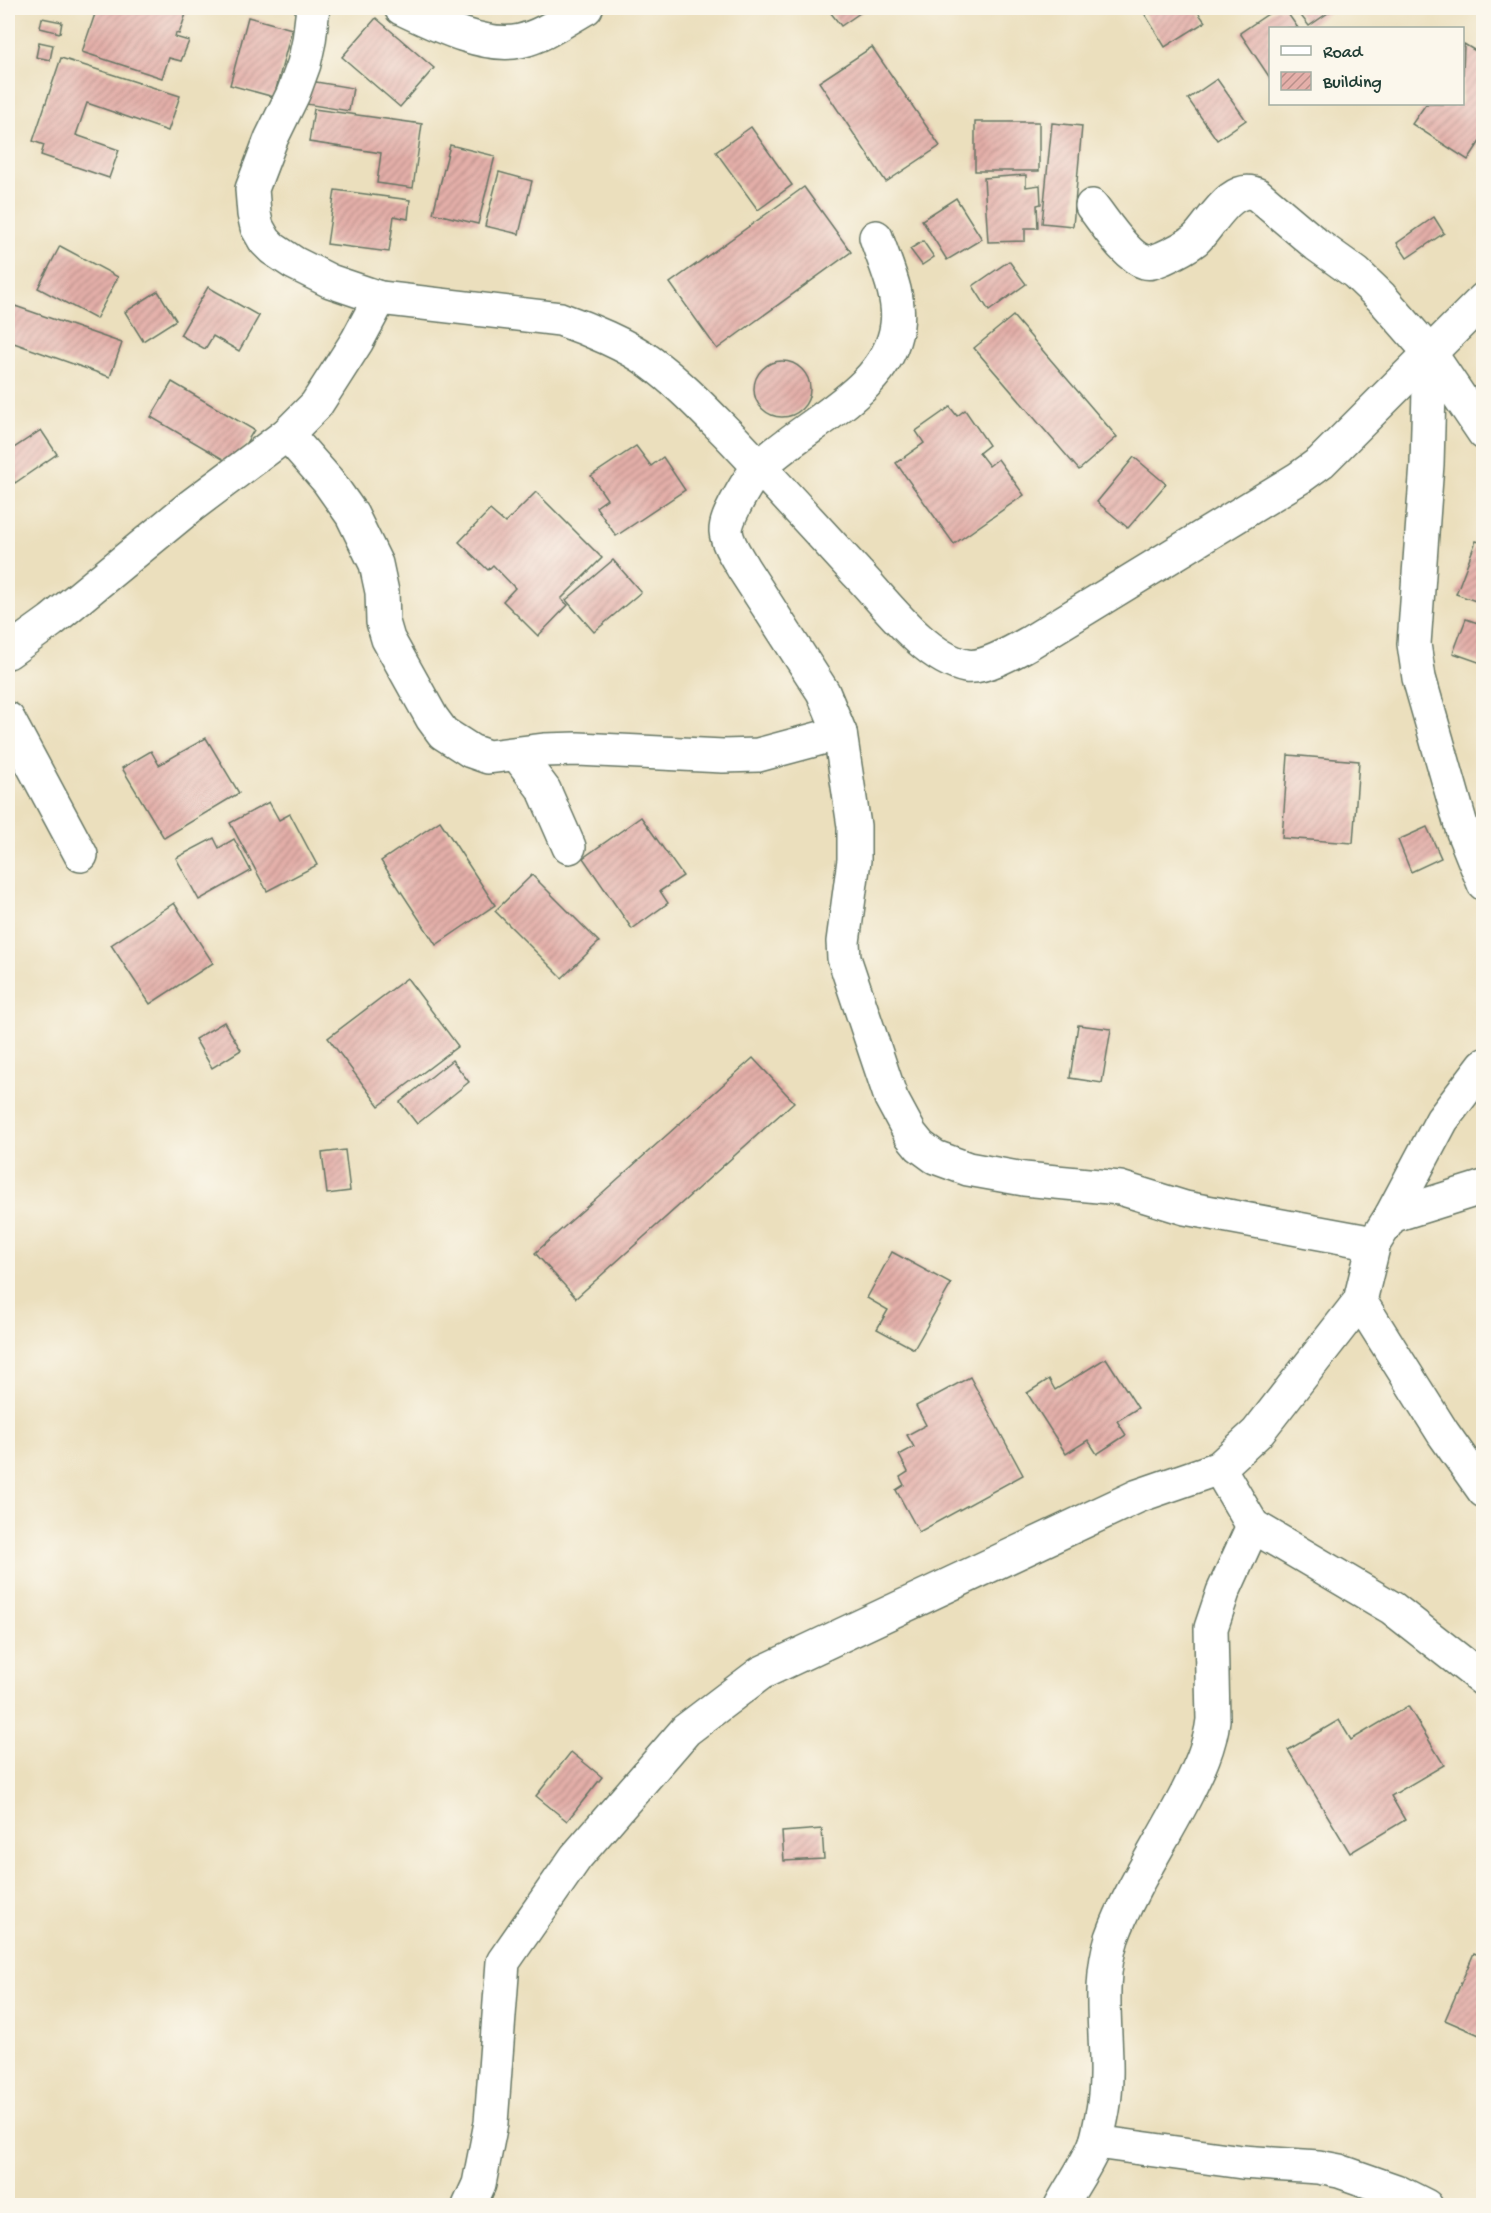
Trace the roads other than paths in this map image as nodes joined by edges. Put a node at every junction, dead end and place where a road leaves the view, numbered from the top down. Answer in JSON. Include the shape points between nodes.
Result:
{"nodes":[{"id":1,"x":313,"y":8,"type":"edge"},
{"id":2,"x":401,"y":8,"type":"edge"},
{"id":3,"x":586,"y":8,"type":"edge"},
{"id":4,"x":1092,"y":206,"type":"dead end"},
{"id":5,"x":876,"y":237,"type":"dead end"},
{"id":6,"x":380,"y":298,"type":"junction"},
{"id":7,"x":1484,"y":299,"type":"edge"},
{"id":8,"x":1430,"y":353,"type":"junction"},
{"id":9,"x":1484,"y":433,"type":"edge"},
{"id":10,"x":287,"y":434,"type":"junction"},
{"id":11,"x":760,"y":467,"type":"junction"},
{"id":12,"x":8,"y":652,"type":"edge"},
{"id":13,"x":8,"y":719,"type":"edge"},
{"id":14,"x":840,"y":733,"type":"junction"},
{"id":15,"x":517,"y":754,"type":"junction"},
{"id":16,"x":569,"y":847,"type":"dead end"},
{"id":17,"x":81,"y":855,"type":"dead end"},
{"id":18,"x":1484,"y":884,"type":"edge"},
{"id":19,"x":1484,"y":1065,"type":"edge"},
{"id":20,"x":1484,"y":1187,"type":"edge"},
{"id":21,"x":1391,"y":1216,"type":"junction"},
{"id":22,"x":1374,"y":1243,"type":"junction"},
{"id":23,"x":1360,"y":1301,"type":"junction"},
{"id":24,"x":1219,"y":1468,"type":"junction"},
{"id":25,"x":1484,"y":1491,"type":"edge"},
{"id":26,"x":1253,"y":1526,"type":"junction"},
{"id":27,"x":1484,"y":1680,"type":"edge"},
{"id":28,"x":1096,"y":2142,"type":"junction"},
{"id":29,"x":469,"y":2205,"type":"edge"},
{"id":30,"x":1061,"y":2205,"type":"edge"},
{"id":31,"x":1426,"y":2205,"type":"edge"}],
"edges":[{"from":1,"to":6,"type":"street","via":[[304,64],[252,189],[254,214],[262,236],[273,249],[330,281]]},
{"from":2,"to":3,"type":"street","via":[[449,30],[510,42],[538,34]]},
{"from":4,"to":8,"type":"street","via":[[1132,255],[1150,263],[1195,240],[1232,198],[1253,193],[1366,282]]},
{"from":5,"to":11,"type":"street","via":[[897,308],[892,344],[863,386]]},
{"from":6,"to":10,"type":"street","via":[[316,405]]},
{"from":6,"to":11,"type":"street","via":[[541,315],[583,326],[648,360],[680,385]]},
{"from":7,"to":8,"type":"street"},
{"from":8,"to":9,"type":"street"},
{"from":8,"to":11,"type":"street","via":[[1321,462],[1299,478],[1029,643],[972,667],[948,659],[915,636]]},
{"from":8,"to":18,"type":"street","via":[[1427,464],[1414,644],[1419,678],[1463,832]]},
{"from":10,"to":12,"type":"street"},
{"from":10,"to":15,"type":"street","via":[[352,515],[376,564],[388,639],[438,727],[480,755]]},
{"from":11,"to":14,"type":"street","via":[[730,516],[727,537],[823,692]]},
{"from":13,"to":17,"type":"street"},
{"from":14,"to":15,"type":"street","via":[[758,755],[578,749]]},
{"from":14,"to":22,"type":"street","via":[[854,826],[844,958],[891,1098],[920,1146],[935,1157],[968,1169],[1023,1179],[1120,1188],[1185,1208]]},
{"from":15,"to":16,"type":"street","via":[[544,790]]},
{"from":19,"to":21,"type":"street","via":[[1442,1120]]},
{"from":20,"to":21,"type":"street"},
{"from":21,"to":22,"type":"street"},
{"from":22,"to":23,"type":"street"},
{"from":23,"to":24,"type":"street","via":[[1257,1433]]},
{"from":23,"to":25,"type":"street"},
{"from":24,"to":26,"type":"street"},
{"from":24,"to":29,"type":"street","via":[[1138,1496],[761,1673],[686,1730],[576,1857],[503,1962],[491,2123],[479,2184]]},
{"from":26,"to":27,"type":"street","via":[[1392,1608]]},
{"from":26,"to":28,"type":"street","via":[[1210,1628],[1213,1720],[1203,1760],[1127,1905],[1108,1955],[1106,2078]]},
{"from":28,"to":30,"type":"street"},
{"from":28,"to":31,"type":"street","via":[[1339,2171]]}]}
